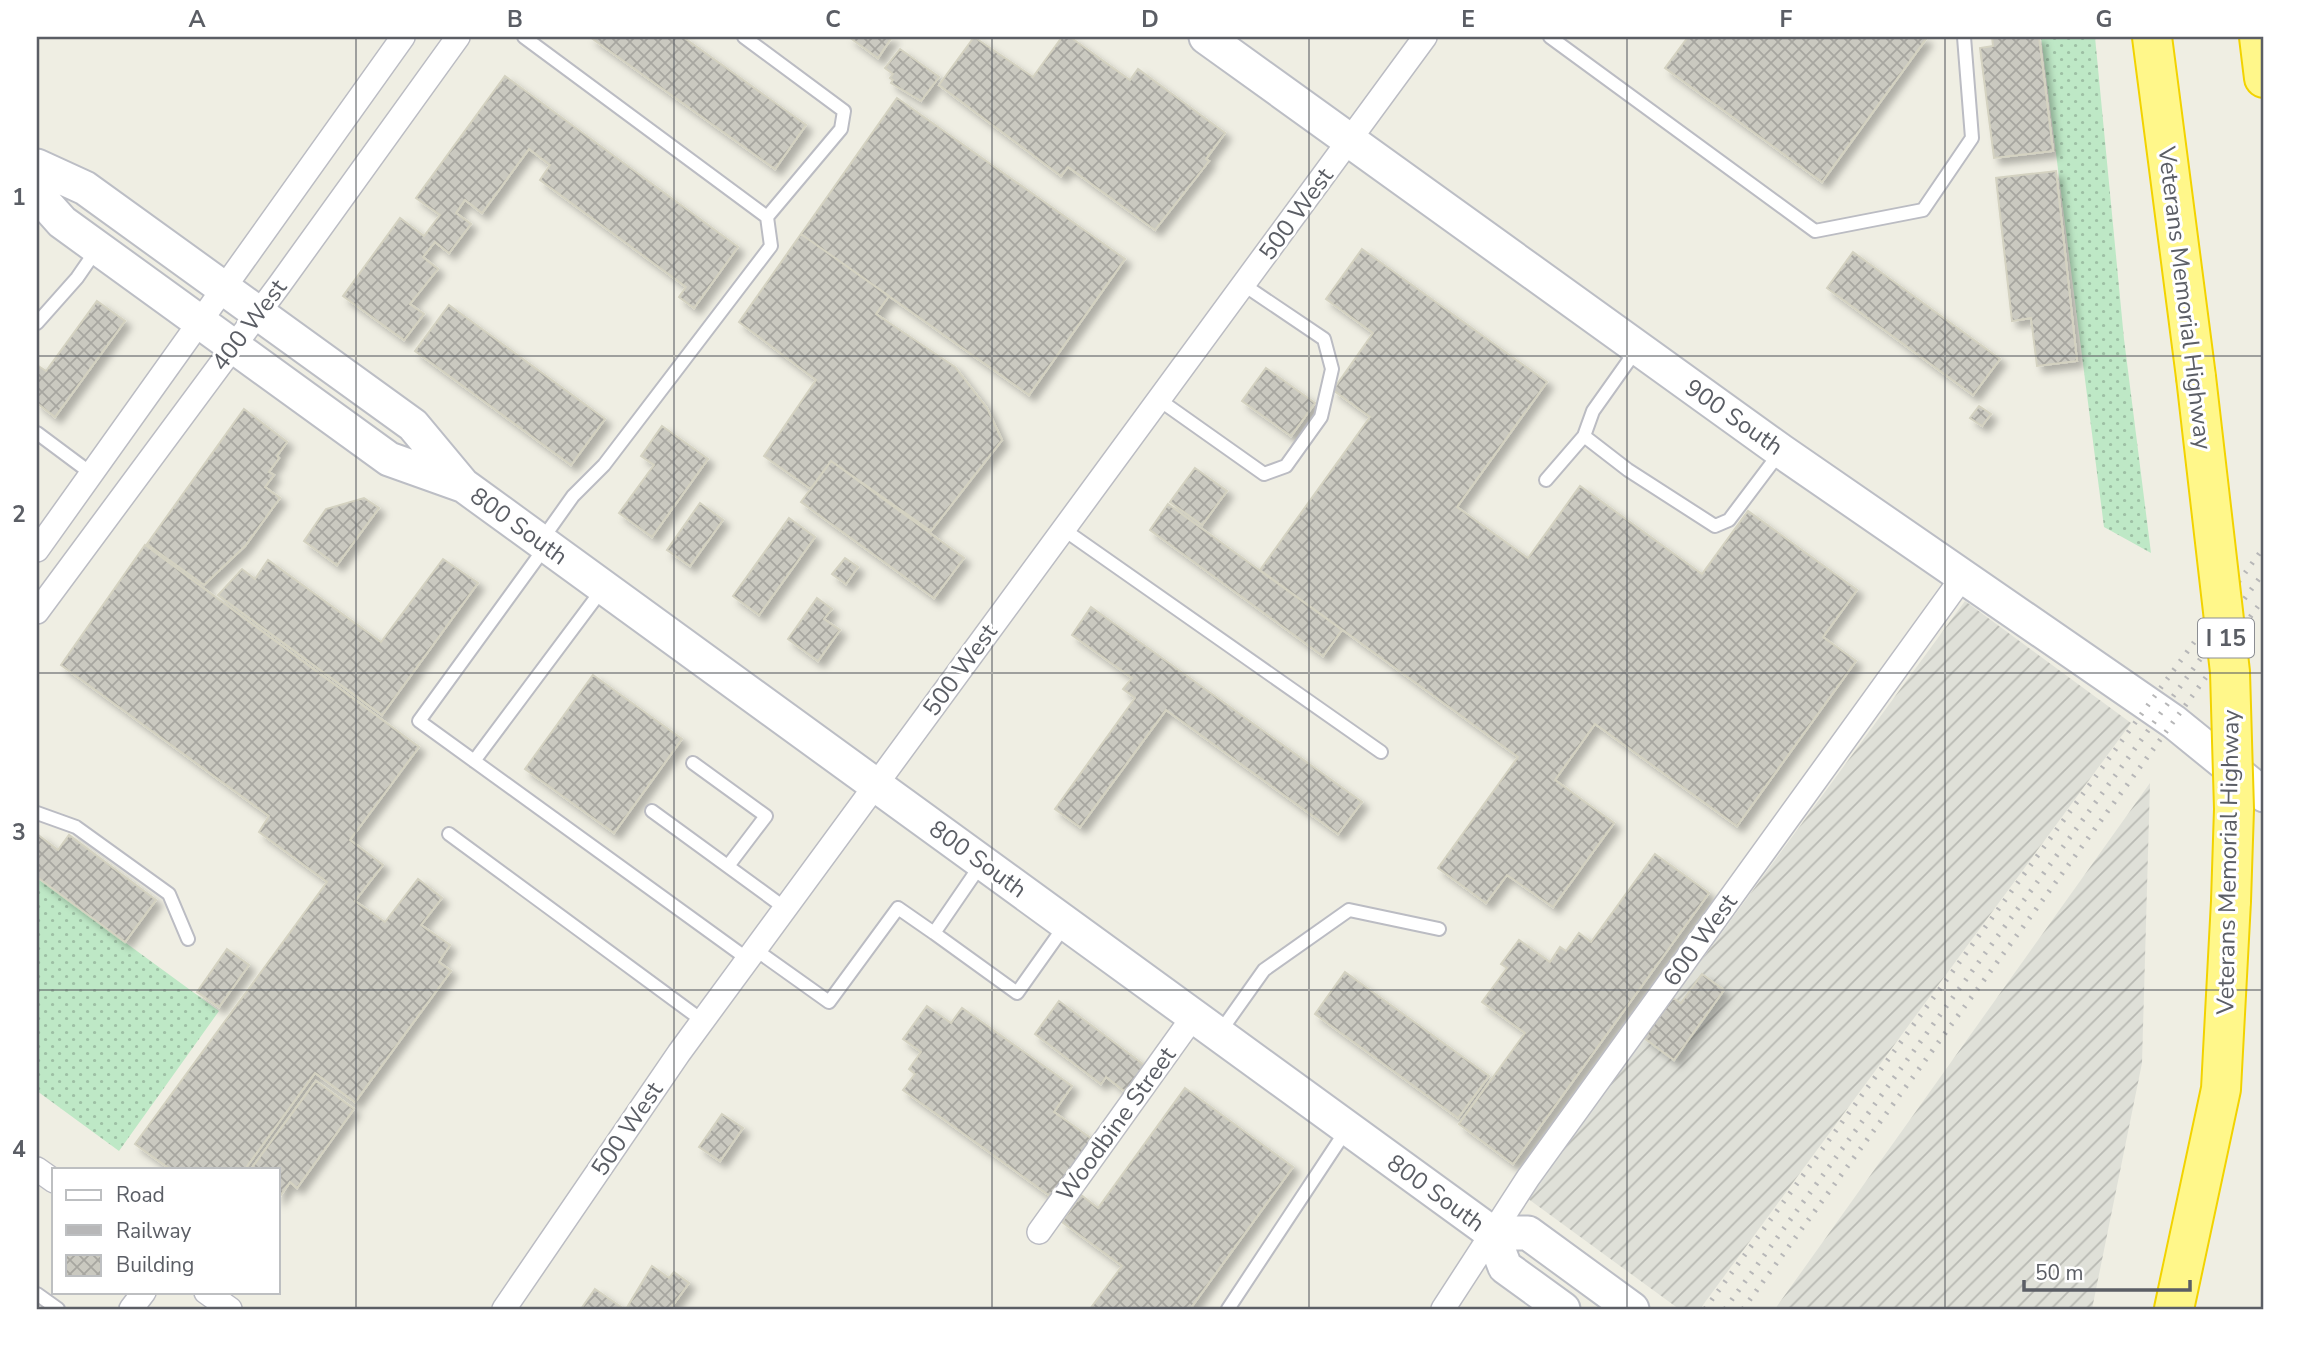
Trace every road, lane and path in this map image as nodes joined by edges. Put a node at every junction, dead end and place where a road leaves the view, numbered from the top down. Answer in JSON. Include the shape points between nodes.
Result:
{"nodes":[{"id":1,"x":403,"y":37,"type":"edge"},
{"id":2,"x":458,"y":37,"type":"edge"},
{"id":3,"x":524,"y":37,"type":"edge"},
{"id":4,"x":744,"y":37,"type":"edge"},
{"id":5,"x":1206,"y":37,"type":"edge"},
{"id":6,"x":1425,"y":37,"type":"edge"},
{"id":7,"x":1550,"y":37,"type":"edge"},
{"id":8,"x":1964,"y":37,"type":"edge"},
{"id":9,"x":2152,"y":37,"type":"edge"},
{"id":10,"x":2259,"y":37,"type":"edge"},
{"id":11,"x":2264,"y":78,"type":"edge"},
{"id":12,"x":1349,"y":140,"type":"junction"},
{"id":13,"x":37,"y":166,"type":"edge"},
{"id":14,"x":37,"y":194,"type":"edge"},
{"id":15,"x":767,"y":217,"type":"junction"},
{"id":16,"x":97,"y":249,"type":"junction"},
{"id":17,"x":1244,"y":285,"type":"junction"},
{"id":18,"x":223,"y":287,"type":"junction"},
{"id":19,"x":259,"y":313,"type":"junction"},
{"id":20,"x":198,"y":322,"type":"junction"},
{"id":21,"x":37,"y":323,"type":"edge"},
{"id":22,"x":233,"y":347,"type":"junction"},
{"id":23,"x":1637,"y":348,"type":"junction"},
{"id":24,"x":1158,"y":398,"type":"junction"},
{"id":25,"x":37,"y":433,"type":"edge"},
{"id":26,"x":1584,"y":436,"type":"junction"},
{"id":27,"x":1781,"y":451,"type":"junction"},
{"id":28,"x":92,"y":474,"type":"junction"},
{"id":29,"x":1546,"y":480,"type":"dead end"},
{"id":30,"x":463,"y":485,"type":"junction"},
{"id":31,"x":1063,"y":529,"type":"junction"},
{"id":32,"x":543,"y":543,"type":"junction"},
{"id":33,"x":37,"y":550,"type":"edge"},
{"id":34,"x":1964,"y":575,"type":"junction"},
{"id":35,"x":604,"y":587,"type":"junction"},
{"id":36,"x":37,"y":612,"type":"edge"},
{"id":37,"x":1381,"y":752,"type":"dead end"},
{"id":38,"x":474,"y":761,"type":"junction"},
{"id":39,"x":693,"y":763,"type":"dead end"},
{"id":40,"x":876,"y":785,"type":"junction"},
{"id":41,"x":2264,"y":795,"type":"edge"},
{"id":42,"x":652,"y":811,"type":"dead end"},
{"id":43,"x":37,"y":813,"type":"edge"},
{"id":44,"x":449,"y":834,"type":"dead end"},
{"id":45,"x":983,"y":863,"type":"junction"},
{"id":46,"x":728,"y":866,"type":"junction"},
{"id":47,"x":785,"y":908,"type":"junction"},
{"id":48,"x":1067,"y":924,"type":"junction"},
{"id":49,"x":1439,"y":929,"type":"dead end"},
{"id":50,"x":934,"y":933,"type":"junction"},
{"id":51,"x":188,"y":939,"type":"dead end"},
{"id":52,"x":752,"y":955,"type":"junction"},
{"id":53,"x":703,"y":1021,"type":"junction"},
{"id":54,"x":1205,"y":1026,"type":"junction"},
{"id":55,"x":1348,"y":1129,"type":"junction"},
{"id":56,"x":37,"y":1169,"type":"edge"},
{"id":57,"x":52,"y":1180,"type":"edge"},
{"id":58,"x":1039,"y":1231,"type":"dead end"},
{"id":59,"x":1492,"y":1233,"type":"junction"},
{"id":60,"x":37,"y":1294,"type":"edge"},
{"id":61,"x":142,"y":1294,"type":"edge"},
{"id":62,"x":209,"y":1294,"type":"edge"},
{"id":63,"x":58,"y":1309,"type":"edge"},
{"id":64,"x":131,"y":1309,"type":"edge"},
{"id":65,"x":230,"y":1309,"type":"edge"},
{"id":66,"x":504,"y":1309,"type":"edge"},
{"id":67,"x":1228,"y":1309,"type":"edge"},
{"id":68,"x":1443,"y":1309,"type":"edge"},
{"id":69,"x":1563,"y":1309,"type":"edge"},
{"id":70,"x":1632,"y":1309,"type":"edge"},
{"id":71,"x":2174,"y":1309,"type":"edge"}],
"edges":[{"from":1,"to":18,"type":"street","name":"400 West"},
{"from":2,"to":19,"type":"street","name":"400 West"},
{"from":3,"to":15,"type":"lane"},
{"from":4,"to":15,"type":"lane","via":[[844,111],[841,129]]},
{"from":5,"to":12,"type":"street","name":"900 South"},
{"from":6,"to":12,"type":"street","name":"500 West"},
{"from":7,"to":8,"type":"lane","via":[[1815,231],[1923,210],[1972,138]]},
{"from":9,"to":71,"type":"highway","name":"Veterans Memorial Highway","number":"I 15","bridge":true,"via":[[2230,672],[2234,809],[2221,1089]]},
{"from":10,"to":11,"type":"highway"},
{"from":12,"to":17,"type":"street","name":"500 West"},
{"from":12,"to":23,"type":"street","name":"900 South"},
{"from":13,"to":18,"type":"street","name":"800 South","via":[[85,188]]},
{"from":14,"to":16,"type":"street","name":"800 South","via":[[62,222]]},
{"from":15,"to":32,"type":"lane","via":[[771,246],[604,466],[573,496]]},
{"from":16,"to":20,"type":"street","name":"800 South"},
{"from":16,"to":21,"type":"lane"},
{"from":17,"to":24,"type":"street","name":"500 West"},
{"from":17,"to":24,"type":"lane","via":[[1324,339],[1332,369],[1321,416],[1286,466],[1264,474]]},
{"from":18,"to":19,"type":"street","name":"800 South"},
{"from":18,"to":20,"type":"street","name":"400 West"},
{"from":19,"to":22,"type":"street","name":"400 West"},
{"from":19,"to":30,"type":"street","name":"800 South","via":[[412,425]]},
{"from":20,"to":22,"type":"street","name":"800 South"},
{"from":20,"to":28,"type":"street","name":"400 West"},
{"from":22,"to":30,"type":"street","name":"800 South","via":[[389,459]]},
{"from":22,"to":36,"type":"street","name":"400 West"},
{"from":23,"to":26,"type":"lane","via":[[1593,411]]},
{"from":23,"to":27,"type":"street","name":"900 South"},
{"from":24,"to":31,"type":"street","name":"500 West"},
{"from":25,"to":28,"type":"lane"},
{"from":26,"to":27,"type":"lane","via":[[1715,526],[1729,520]]},
{"from":26,"to":29,"type":"lane"},
{"from":27,"to":34,"type":"street","name":"900 South"},
{"from":28,"to":33,"type":"street","name":"400 West"},
{"from":30,"to":32,"type":"street","name":"800 South"},
{"from":31,"to":37,"type":"lane"},
{"from":31,"to":40,"type":"street","name":"500 West"},
{"from":32,"to":35,"type":"street","name":"800 South"},
{"from":32,"to":38,"type":"lane","via":[[419,720]]},
{"from":34,"to":41,"type":"street","name":"900 South","via":[[2174,722]]},
{"from":34,"to":59,"type":"street","name":"600 West"},
{"from":35,"to":38,"type":"lane"},
{"from":35,"to":40,"type":"street","name":"800 South"},
{"from":38,"to":52,"type":"lane"},
{"from":39,"to":46,"type":"lane","via":[[766,816]]},
{"from":40,"to":45,"type":"street","name":"800 South"},
{"from":40,"to":47,"type":"street","name":"500 West"},
{"from":42,"to":46,"type":"lane"},
{"from":43,"to":51,"type":"lane","via":[[76,827],[169,894]]},
{"from":44,"to":53,"type":"lane"},
{"from":45,"to":48,"type":"street","name":"800 South"},
{"from":45,"to":50,"type":"lane"},
{"from":46,"to":47,"type":"lane"},
{"from":47,"to":52,"type":"street","name":"500 West"},
{"from":48,"to":50,"type":"lane","via":[[1017,993]]},
{"from":48,"to":54,"type":"street","name":"800 South"},
{"from":49,"to":54,"type":"lane","via":[[1349,910],[1264,970]]},
{"from":50,"to":52,"type":"lane","via":[[898,908],[829,1002]]},
{"from":52,"to":53,"type":"street","name":"500 West"},
{"from":53,"to":66,"type":"street","name":"500 West"},
{"from":54,"to":55,"type":"street","name":"800 South"},
{"from":54,"to":58,"type":"street","name":"Woodbine Street"},
{"from":55,"to":59,"type":"street","name":"800 South"},
{"from":55,"to":67,"type":"lane"},
{"from":56,"to":57,"type":"street"},
{"from":59,"to":68,"type":"street","name":"600 West"},
{"from":59,"to":69,"type":"street","name":"800 South","via":[[1505,1268]]},
{"from":59,"to":70,"type":"street","name":"800 South","via":[[1528,1233]]},
{"from":60,"to":63,"type":"lane"},
{"from":61,"to":64,"type":"street"},
{"from":62,"to":65,"type":"street"}]}
